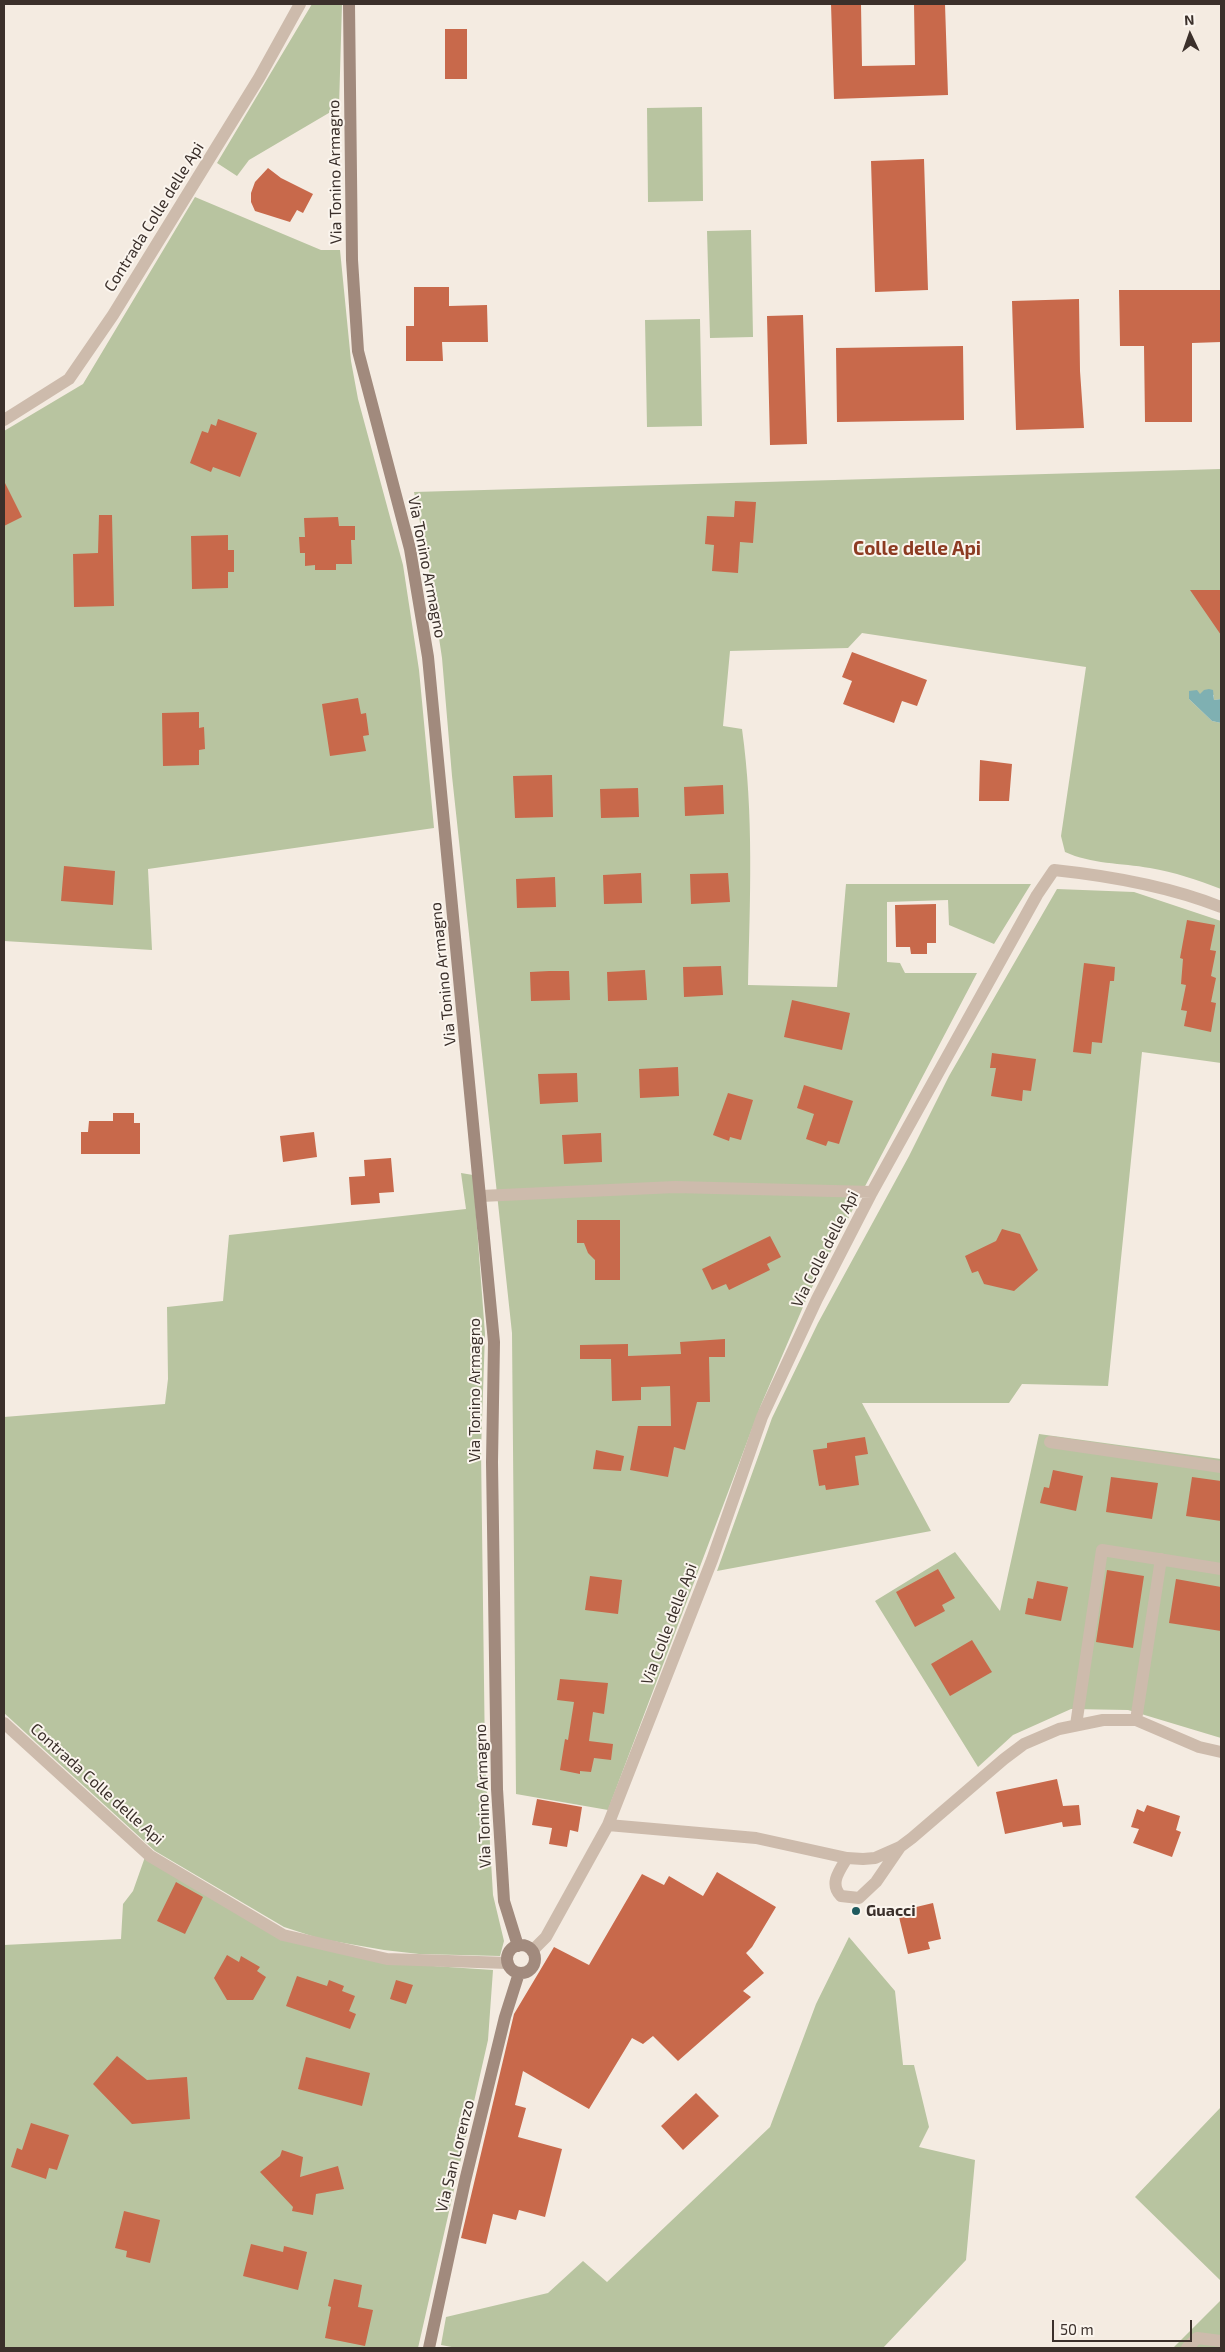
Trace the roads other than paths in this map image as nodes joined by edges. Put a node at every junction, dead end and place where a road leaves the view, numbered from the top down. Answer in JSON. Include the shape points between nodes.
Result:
{"nodes":[{"id":1,"x":300,"y":4,"type":"edge"},
{"id":2,"x":350,"y":4,"type":"edge"},
{"id":3,"x":4,"y":420,"type":"edge"},
{"id":4,"x":1221,"y":907,"type":"edge"},
{"id":5,"x":872,"y":1192,"type":"junction"},
{"id":6,"x":481,"y":1196,"type":"junction"},
{"id":7,"x":1050,"y":1442,"type":"dead end"},
{"id":8,"x":1221,"y":1467,"type":"edge"},
{"id":9,"x":1161,"y":1559,"type":"junction"},
{"id":10,"x":1221,"y":1569,"type":"edge"},
{"id":11,"x":1136,"y":1720,"type":"junction"},
{"id":12,"x":4,"y":1724,"type":"edge"},
{"id":13,"x":1076,"y":1725,"type":"junction"},
{"id":14,"x":1221,"y":1752,"type":"edge"},
{"id":15,"x":608,"y":1825,"type":"junction"},
{"id":16,"x":900,"y":1847,"type":"junction"},
{"id":17,"x":847,"y":1858,"type":"junction"},
{"id":18,"x":518,"y":1946,"type":"junction"},
{"id":19,"x":532,"y":1951,"type":"junction"},
{"id":20,"x":508,"y":1963,"type":"junction"},
{"id":21,"x":519,"y":1973,"type":"junction"},
{"id":22,"x":1221,"y":2341,"type":"edge"},
{"id":23,"x":430,"y":2348,"type":"edge"},
{"id":24,"x":1187,"y":2348,"type":"edge"}],
"edges":[{"from":1,"to":3,"type":"street","name":"Contrada Colle delle Api","via":[[259,78],[69,379]]},
{"from":2,"to":6,"type":"street","name":"Via Tonino Armagno","via":[[352,260],[358,351],[410,549],[428,657]]},
{"from":4,"to":5,"type":"street","name":"Via Colle delle Api","via":[[1202,899],[1110,876],[1054,870]]},
{"from":5,"to":6,"type":"street","via":[[675,1187]]},
{"from":5,"to":15,"type":"street","name":"Via Colle delle Api","via":[[762,1417],[712,1560]]},
{"from":6,"to":18,"type":"street","name":"Via Tonino Armagno","via":[[494,1342],[492,1462],[497,1789],[504,1901]]},
{"from":7,"to":8,"type":"street"},
{"from":9,"to":10,"type":"street"},
{"from":9,"to":11,"type":"street"},
{"from":9,"to":13,"type":"street","via":[[1102,1550]]},
{"from":11,"to":13,"type":"street","via":[[1103,1720]]},
{"from":11,"to":14,"type":"street","via":[[1199,1747]]},
{"from":12,"to":20,"type":"street","name":"Contrada Colle delle Api","via":[[150,1856],[282,1935],[388,1959]]},
{"from":13,"to":16,"type":"street","via":[[1024,1744]]},
{"from":15,"to":17,"type":"street","via":[[756,1838]]},
{"from":15,"to":19,"type":"street","name":"Via Colle delle Api","via":[[546,1937]]},
{"from":16,"to":17,"type":"street","via":[[875,1858]]},
{"from":16,"to":17,"type":"street","via":[[876,1882],[860,1898],[841,1896],[836,1891],[834,1883]]},
{"from":18,"to":19,"type":"street","via":[[526,1946]]},
{"from":18,"to":20,"type":"street","via":[[508,1954]]},
{"from":19,"to":21,"type":"street","via":[[534,1964],[528,1971]]},
{"from":20,"to":21,"type":"street"},
{"from":21,"to":23,"type":"street","name":"Via San Lorenzo","via":[[465,2181]]},
{"from":22,"to":24,"type":"street","via":[[1196,2338]]}]}
